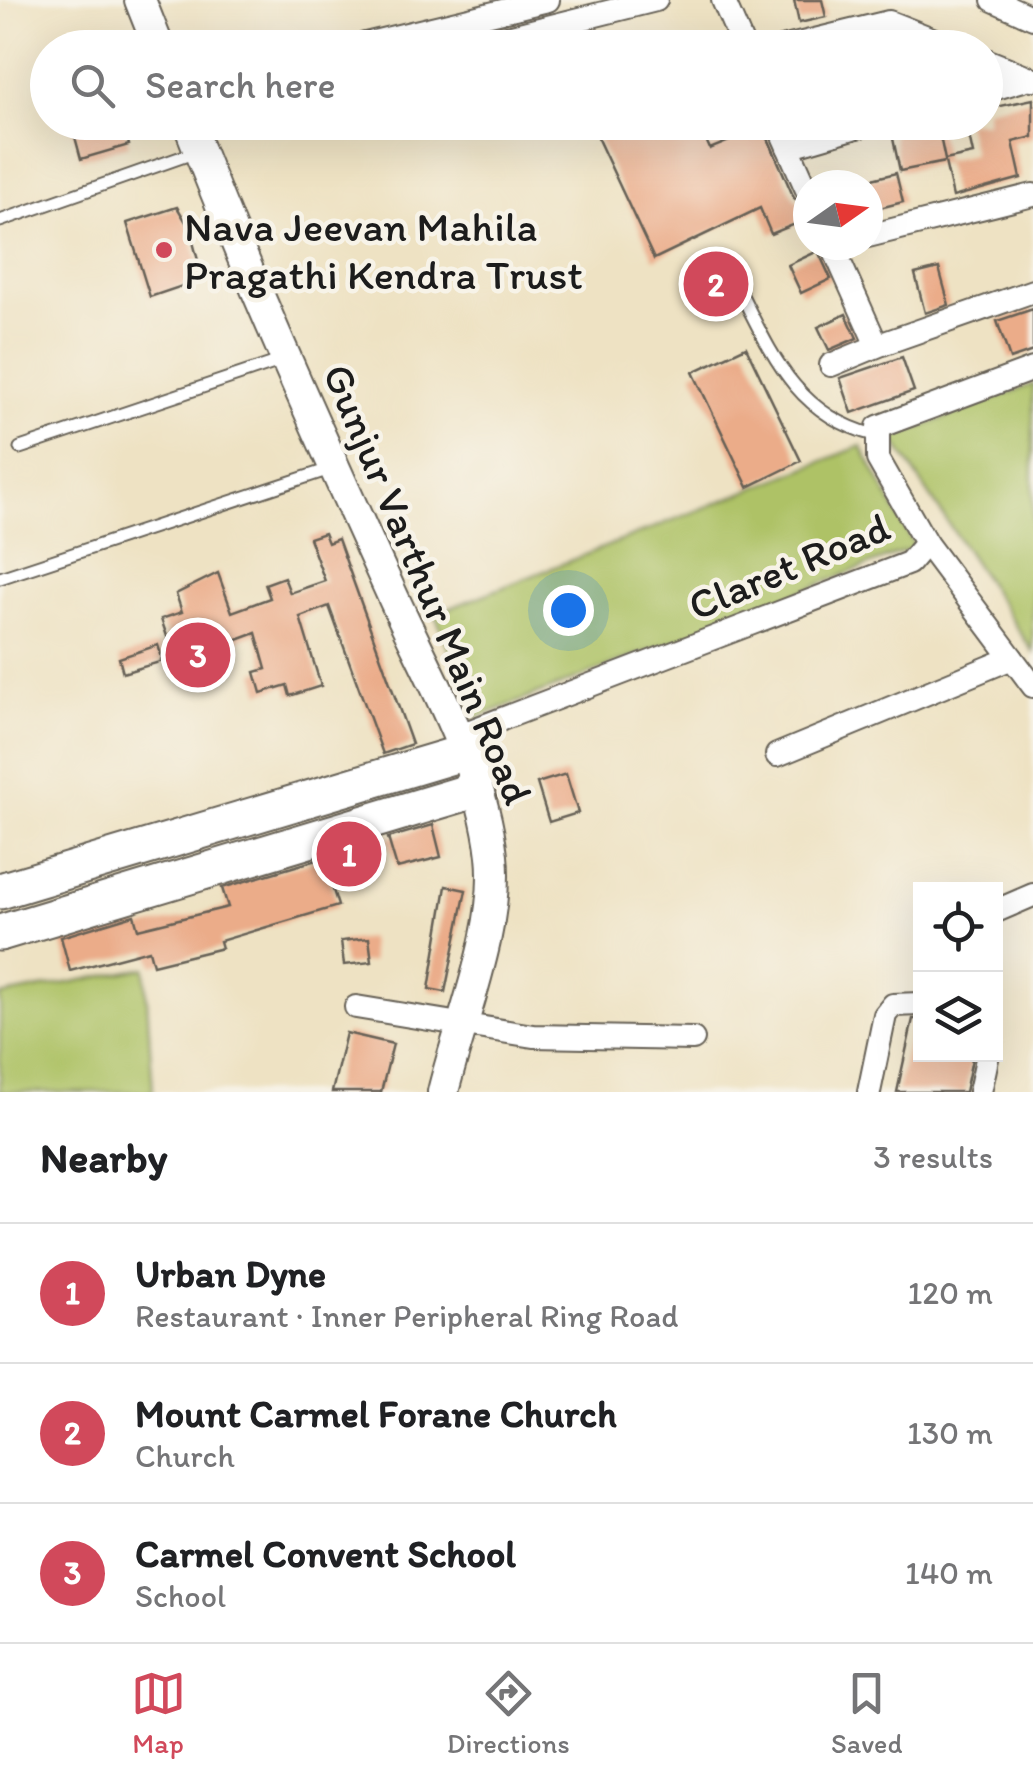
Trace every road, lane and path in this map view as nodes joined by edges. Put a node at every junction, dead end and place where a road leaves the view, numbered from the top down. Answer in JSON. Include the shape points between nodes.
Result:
{"nodes":[{"id":1,"x":140,"y":0,"type":"edge"},
{"id":2,"x":548,"y":0,"type":"edge"},
{"id":3,"x":656,"y":0,"type":"edge"},
{"id":4,"x":724,"y":0,"type":"edge"},
{"id":5,"x":992,"y":0,"type":"edge"},
{"id":6,"x":1033,"y":18,"type":"edge"},
{"id":7,"x":152,"y":30,"type":"edge"},
{"id":8,"x":424,"y":30,"type":"edge"},
{"id":9,"x":535,"y":30,"type":"edge"},
{"id":10,"x":736,"y":30,"type":"edge"},
{"id":11,"x":856,"y":30,"type":"edge"},
{"id":12,"x":909,"y":30,"type":"edge"},
{"id":13,"x":1003,"y":67,"type":"edge"},
{"id":14,"x":1032,"y":78,"type":"edge"},
{"id":15,"x":1003,"y":86,"type":"edge"},
{"id":16,"x":195,"y":140,"type":"edge"},
{"id":17,"x":785,"y":140,"type":"edge"},
{"id":18,"x":812,"y":140,"type":"edge"},
{"id":19,"x":788,"y":147,"type":"junction"},
{"id":20,"x":199,"y":151,"type":"junction"},
{"id":21,"x":798,"y":170,"type":"edge"},
{"id":22,"x":1033,"y":195,"type":"edge"},
{"id":23,"x":0,"y":221,"type":"edge"},
{"id":24,"x":883,"y":232,"type":"edge"},
{"id":25,"x":839,"y":260,"type":"edge"},
{"id":26,"x":726,"y":265,"type":"dead end"},
{"id":27,"x":1033,"y":291,"type":"edge"},
{"id":28,"x":882,"y":344,"type":"junction"},
{"id":29,"x":287,"y":358,"type":"junction"},
{"id":30,"x":831,"y":365,"type":"dead end"},
{"id":31,"x":1033,"y":369,"type":"edge"},
{"id":32,"x":874,"y":435,"type":"junction"},
{"id":33,"x":20,"y":448,"type":"dead end"},
{"id":34,"x":334,"y":468,"type":"junction"},
{"id":35,"x":926,"y":543,"type":"junction"},
{"id":36,"x":0,"y":578,"type":"edge"},
{"id":37,"x":1012,"y":658,"type":"junction"},
{"id":38,"x":1033,"y":686,"type":"edge"},
{"id":39,"x":459,"y":745,"type":"junction"},
{"id":40,"x":777,"y":755,"type":"dead end"},
{"id":41,"x":475,"y":790,"type":"junction"},
{"id":42,"x":0,"y":891,"type":"edge"},
{"id":43,"x":1033,"y":895,"type":"edge"},
{"id":44,"x":1003,"y":908,"type":"edge"},
{"id":45,"x":0,"y":933,"type":"edge"},
{"id":46,"x":913,"y":1004,"type":"edge"},
{"id":47,"x":356,"y":1007,"type":"dead end"},
{"id":48,"x":461,"y":1024,"type":"junction"},
{"id":49,"x":693,"y":1039,"type":"dead end"},
{"id":50,"x":986,"y":1062,"type":"edge"},
{"id":51,"x":443,"y":1092,"type":"edge"},
{"id":52,"x":868,"y":1092,"type":"edge"},
{"id":53,"x":980,"y":1092,"type":"edge"}],
"edges":[{"from":1,"to":7,"type":"main road"},
{"from":2,"to":8,"type":"street"},
{"from":3,"to":9,"type":"street"},
{"from":4,"to":10,"type":"street"},
{"from":5,"to":6,"type":"street"},
{"from":11,"to":12,"type":"street","via":[[889,22]]},
{"from":13,"to":14,"type":"street"},
{"from":14,"to":15,"type":"street"},
{"from":16,"to":20,"type":"main road","name":"Gunjur Varthur Main Road"},
{"from":17,"to":19,"type":"street"},
{"from":18,"to":19,"type":"street"},
{"from":19,"to":21,"type":"street"},
{"from":20,"to":23,"type":"lane"},
{"from":20,"to":29,"type":"main road","name":"Gunjur Varthur Main Road"},
{"from":22,"to":24,"type":"street"},
{"from":25,"to":28,"type":"street"},
{"from":26,"to":32,"type":"lane","via":[[795,390],[839,426]]},
{"from":27,"to":28,"type":"street"},
{"from":28,"to":30,"type":"street"},
{"from":29,"to":33,"type":"lane"},
{"from":29,"to":34,"type":"main road","name":"Gunjur Varthur Main Road"},
{"from":31,"to":32,"type":"street","via":[[885,422]]},
{"from":32,"to":35,"type":"street","name":"Claret Road","via":[[880,466]]},
{"from":34,"to":36,"type":"lane"},
{"from":34,"to":39,"type":"main road","name":"Gunjur Varthur Main Road"},
{"from":35,"to":37,"type":"street"},
{"from":35,"to":39,"type":"street","name":"Claret Road","via":[[909,563]]},
{"from":37,"to":38,"type":"street"},
{"from":37,"to":40,"type":"street"},
{"from":39,"to":41,"type":"main road","name":"Gunjur Varthur Main Road"},
{"from":39,"to":42,"type":"main road"},
{"from":41,"to":45,"type":"main road"},
{"from":41,"to":48,"type":"main road","name":"Gunjur Varthur Main Road","via":[[492,857],[490,900]]},
{"from":43,"to":44,"type":"street"},
{"from":46,"to":52,"type":"street","via":[[893,1005],[885,1015]]},
{"from":47,"to":48,"type":"street"},
{"from":48,"to":49,"type":"street","via":[[533,1036]]},
{"from":48,"to":51,"type":"main road","name":"Gunjur Varthur Main Road"},
{"from":50,"to":53,"type":"street"}]}
